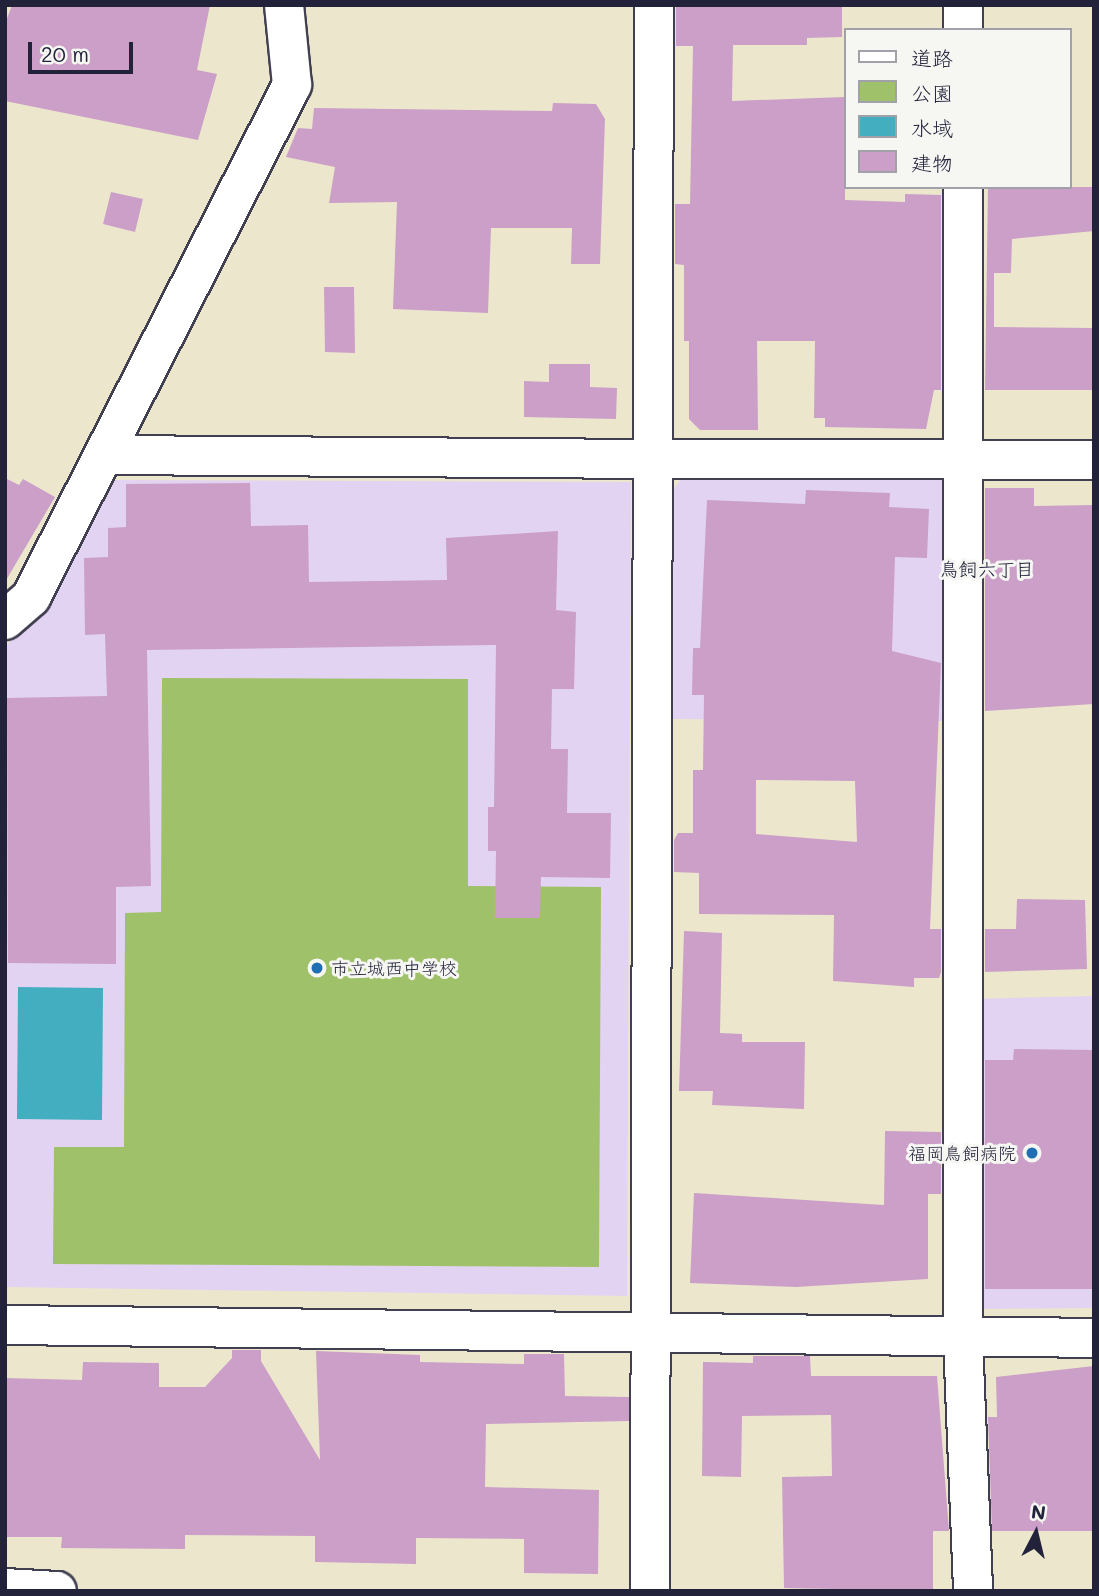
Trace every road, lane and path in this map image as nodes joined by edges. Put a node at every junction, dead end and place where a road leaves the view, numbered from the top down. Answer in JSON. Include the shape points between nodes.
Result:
{"nodes":[{"id":1,"x":284,"y":5,"type":"edge"},
{"id":2,"x":654,"y":5,"type":"edge"},
{"id":3,"x":963,"y":5,"type":"edge"},
{"id":4,"x":963,"y":28,"type":"edge"},
{"id":5,"x":963,"y":189,"type":"edge"},
{"id":6,"x":105,"y":455,"type":"junction"},
{"id":7,"x":654,"y":458,"type":"junction"},
{"id":8,"x":962,"y":459,"type":"junction"},
{"id":9,"x":1094,"y":460,"type":"edge"},
{"id":10,"x":5,"y":620,"type":"edge"},
{"id":11,"x":5,"y":1325,"type":"edge"},
{"id":12,"x":651,"y":1332,"type":"junction"},
{"id":13,"x":1094,"y":1338,"type":"edge"},
{"id":14,"x":963,"y":1339,"type":"junction"},
{"id":15,"x":5,"y":1588,"type":"edge"},
{"id":16,"x":57,"y":1591,"type":"edge"},
{"id":17,"x":650,"y":1591,"type":"edge"},
{"id":18,"x":973,"y":1591,"type":"edge"}],
"edges":[{"from":1,"to":6,"type":"street","via":[[292,85]]},
{"from":2,"to":7,"type":"street"},
{"from":3,"to":4,"type":"street"},
{"from":5,"to":8,"type":"street"},
{"from":6,"to":7,"type":"street"},
{"from":6,"to":10,"type":"street","via":[[31,597]]},
{"from":7,"to":8,"type":"street"},
{"from":7,"to":12,"type":"street"},
{"from":8,"to":9,"type":"street"},
{"from":8,"to":14,"type":"street"},
{"from":11,"to":12,"type":"street"},
{"from":12,"to":14,"type":"street"},
{"from":12,"to":17,"type":"street"},
{"from":13,"to":14,"type":"street"},
{"from":14,"to":18,"type":"street"},
{"from":15,"to":16,"type":"street"}]}
